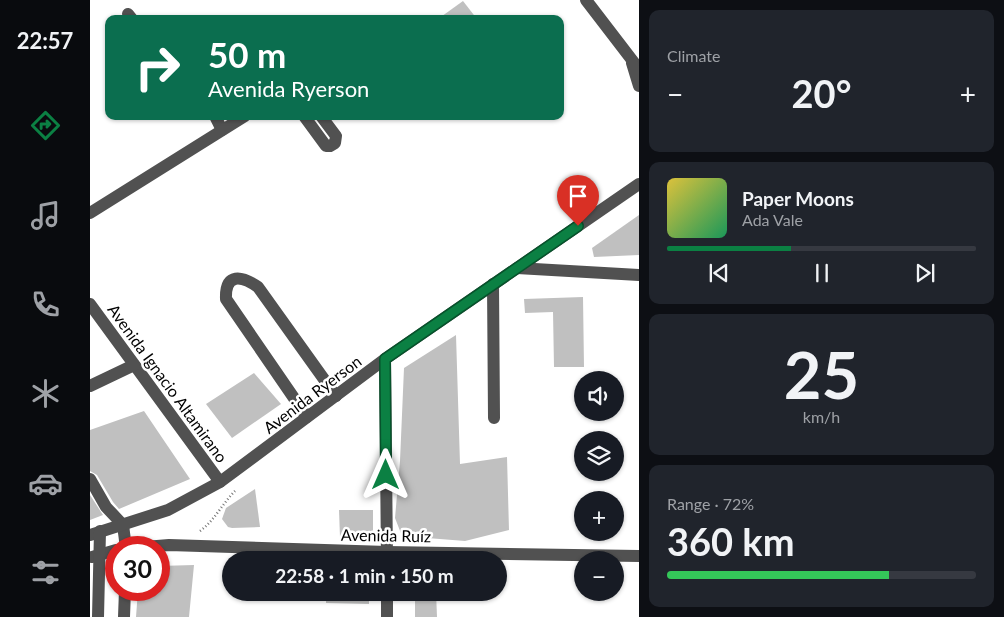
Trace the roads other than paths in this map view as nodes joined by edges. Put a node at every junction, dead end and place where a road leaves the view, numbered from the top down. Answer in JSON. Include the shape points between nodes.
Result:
{"nodes":[{"id":1,"x":586,"y":0,"type":"edge"},
{"id":2,"x":635,"y":65,"type":"edge"},
{"id":3,"x":639,"y":86,"type":"edge"},
{"id":4,"x":217,"y":120,"type":"edge"},
{"id":5,"x":238,"y":120,"type":"edge"},
{"id":6,"x":307,"y":120,"type":"edge"},
{"id":7,"x":324,"y":120,"type":"edge"},
{"id":8,"x":222,"y":130,"type":"junction"},
{"id":9,"x":639,"y":184,"type":"edge"},
{"id":10,"x":90,"y":213,"type":"edge"},
{"id":11,"x":517,"y":268,"type":"junction"},
{"id":12,"x":639,"y":276,"type":"edge"},
{"id":13,"x":493,"y":284,"type":"junction"},
{"id":14,"x":90,"y":304,"type":"edge"},
{"id":15,"x":385,"y":359,"type":"junction"},
{"id":16,"x":134,"y":365,"type":"junction"},
{"id":17,"x":90,"y":386,"type":"edge"},
{"id":18,"x":336,"y":396,"type":"junction"},
{"id":19,"x":307,"y":418,"type":"junction"},
{"id":20,"x":494,"y":418,"type":"dead end"},
{"id":21,"x":90,"y":479,"type":"edge"},
{"id":22,"x":220,"y":482,"type":"junction"},
{"id":23,"x":122,"y":525,"type":"junction"},
{"id":24,"x":95,"y":533,"type":"edge"},
{"id":25,"x":124,"y":536,"type":"edge"},
{"id":26,"x":170,"y":546,"type":"edge"},
{"id":27,"x":294,"y":551,"type":"edge"},
{"id":28,"x":387,"y":551,"type":"edge"},
{"id":29,"x":94,"y":556,"type":"edge"},
{"id":30,"x":507,"y":556,"type":"edge"},
{"id":31,"x":639,"y":556,"type":"edge"},
{"id":32,"x":125,"y":601,"type":"edge"},
{"id":33,"x":387,"y":601,"type":"edge"},
{"id":34,"x":98,"y":617,"type":"edge"},
{"id":35,"x":124,"y":617,"type":"edge"},
{"id":36,"x":387,"y":617,"type":"edge"}],
"edges":[{"from":1,"to":2,"type":"street"},
{"from":2,"to":3,"type":"street"},
{"from":4,"to":8,"type":"street"},
{"from":5,"to":8,"type":"street"},
{"from":6,"to":7,"type":"street","via":[[326,146],[330,146],[335,143],[336,136]]},
{"from":8,"to":10,"type":"street"},
{"from":9,"to":11,"type":"street","name":"Avenida Ryerson"},
{"from":11,"to":12,"type":"street"},
{"from":11,"to":13,"type":"street","name":"Avenida Ryerson"},
{"from":13,"to":15,"type":"street","name":"Avenida Ryerson"},
{"from":13,"to":20,"type":"street"},
{"from":14,"to":16,"type":"street","name":"Avenida Ignacio Altamirano"},
{"from":15,"to":18,"type":"street","name":"Avenida Ryerson"},
{"from":15,"to":28,"type":"street"},
{"from":16,"to":17,"type":"street"},
{"from":16,"to":22,"type":"street","name":"Avenida Ignacio Altamirano"},
{"from":18,"to":19,"type":"street","name":"Avenida Ryerson"},
{"from":18,"to":19,"type":"street","via":[[258,288],[248,280],[234,280],[226,291],[226,299]]},
{"from":19,"to":22,"type":"street","name":"Avenida Ryerson"},
{"from":21,"to":23,"type":"street","via":[[106,507]]},
{"from":22,"to":23,"type":"street","name":"Avenida Ryerson","via":[[168,510]]},
{"from":23,"to":24,"type":"street","name":"Avenida Ryerson"},
{"from":23,"to":25,"type":"street"},
{"from":24,"to":29,"type":"street"},
{"from":26,"to":27,"type":"street","name":"Avenida Ruíz"},
{"from":29,"to":34,"type":"street"},
{"from":30,"to":31,"type":"street","name":"Avenida Ruíz"},
{"from":32,"to":35,"type":"street"},
{"from":33,"to":36,"type":"street"}]}
